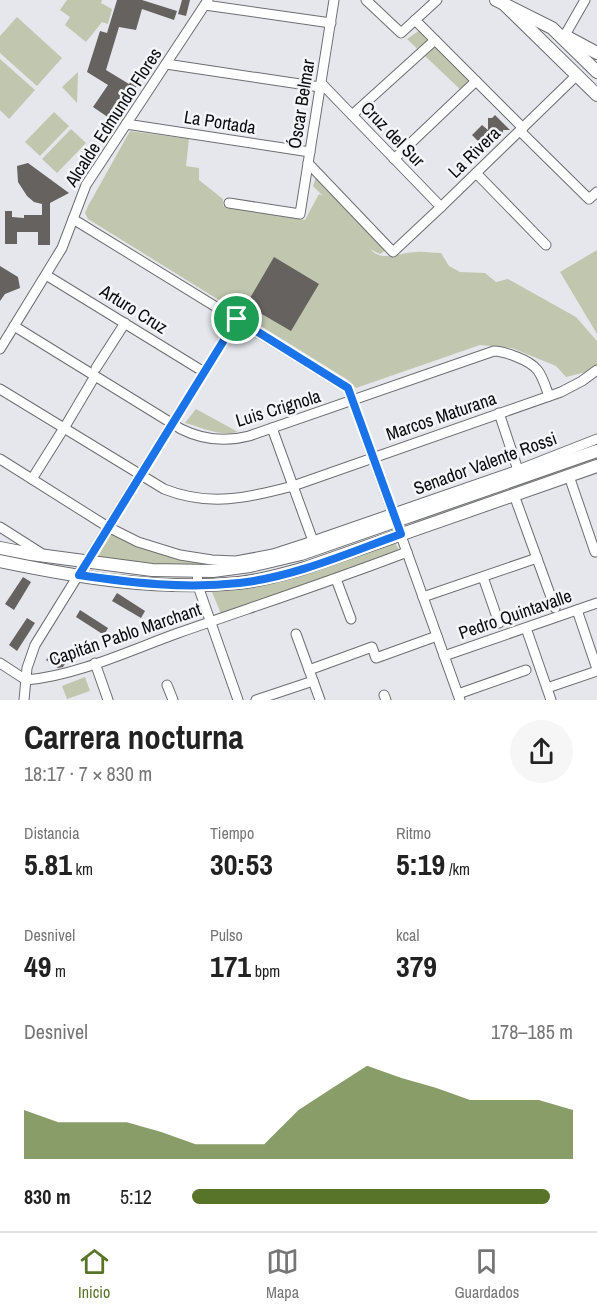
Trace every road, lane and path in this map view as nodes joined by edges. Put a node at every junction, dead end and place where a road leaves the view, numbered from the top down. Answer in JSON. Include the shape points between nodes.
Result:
{"nodes":[{"id":1,"x":334,"y":0,"type":"edge"},
{"id":2,"x":366,"y":0,"type":"edge"},
{"id":3,"x":437,"y":0,"type":"edge"},
{"id":4,"x":585,"y":0,"type":"edge"},
{"id":5,"x":503,"y":2,"type":"edge"},
{"id":6,"x":207,"y":3,"type":"edge"},
{"id":7,"x":415,"y":20,"type":"junction"},
{"id":8,"x":330,"y":23,"type":"junction"},
{"id":9,"x":552,"y":28,"type":"junction"},
{"id":10,"x":565,"y":36,"type":"junction"},
{"id":11,"x":435,"y":40,"type":"junction"},
{"id":12,"x":597,"y":53,"type":"edge"},
{"id":13,"x":166,"y":64,"type":"junction"},
{"id":14,"x":597,"y":72,"type":"edge"},
{"id":15,"x":578,"y":75,"type":"junction"},
{"id":16,"x":476,"y":81,"type":"junction"},
{"id":17,"x":321,"y":85,"type":"junction"},
{"id":18,"x":597,"y":95,"type":"edge"},
{"id":19,"x":352,"y":115,"type":"junction"},
{"id":20,"x":126,"y":124,"type":"junction"},
{"id":21,"x":521,"y":130,"type":"junction"},
{"id":22,"x":310,"y":152,"type":"junction"},
{"id":23,"x":394,"y":159,"type":"junction"},
{"id":24,"x":308,"y":163,"type":"junction"},
{"id":25,"x":476,"y":173,"type":"junction"},
{"id":26,"x":597,"y":192,"type":"edge"},
{"id":27,"x":229,"y":203,"type":"dead end"},
{"id":28,"x":441,"y":207,"type":"junction"},
{"id":29,"x":73,"y":219,"type":"junction"},
{"id":30,"x":546,"y":245,"type":"dead end"},
{"id":31,"x":46,"y":275,"type":"junction"},
{"id":32,"x":237,"y":319,"type":"junction"},
{"id":33,"x":125,"y":323,"type":"junction"},
{"id":34,"x":14,"y":326,"type":"junction"},
{"id":35,"x":0,"y":349,"type":"edge"},
{"id":36,"x":597,"y":370,"type":"edge"},
{"id":37,"x":96,"y":372,"type":"junction"},
{"id":38,"x":204,"y":372,"type":"junction"},
{"id":39,"x":0,"y":389,"type":"edge"},
{"id":40,"x":549,"y":396,"type":"junction"},
{"id":41,"x":354,"y":400,"type":"junction"},
{"id":42,"x":499,"y":413,"type":"junction"},
{"id":43,"x":172,"y":424,"type":"junction"},
{"id":44,"x":65,"y":427,"type":"junction"},
{"id":45,"x":272,"y":428,"type":"junction"},
{"id":46,"x":597,"y":439,"type":"edge"},
{"id":47,"x":597,"y":451,"type":"edge"},
{"id":48,"x":374,"y":457,"type":"junction"},
{"id":49,"x":0,"y":459,"type":"edge"},
{"id":50,"x":597,"y":466,"type":"edge"},
{"id":51,"x":518,"y":470,"type":"junction"},
{"id":52,"x":140,"y":475,"type":"junction"},
{"id":53,"x":569,"y":476,"type":"junction"},
{"id":54,"x":32,"y":479,"type":"junction"},
{"id":55,"x":293,"y":486,"type":"junction"},
{"id":56,"x":514,"y":495,"type":"junction"},
{"id":57,"x":395,"y":517,"type":"junction"},
{"id":58,"x":0,"y":527,"type":"edge"},
{"id":59,"x":108,"y":527,"type":"junction"},
{"id":60,"x":401,"y":534,"type":"junction"},
{"id":61,"x":313,"y":541,"type":"junction"},
{"id":62,"x":0,"y":548,"type":"edge"},
{"id":63,"x":407,"y":552,"type":"junction"},
{"id":64,"x":595,"y":552,"type":"dead end"},
{"id":65,"x":46,"y":556,"type":"junction"},
{"id":66,"x":537,"y":558,"type":"junction"},
{"id":67,"x":0,"y":561,"type":"edge"},
{"id":68,"x":87,"y":562,"type":"junction"},
{"id":69,"x":197,"y":572,"type":"junction"},
{"id":70,"x":79,"y":575,"type":"junction"},
{"id":71,"x":483,"y":577,"type":"junction"},
{"id":72,"x":336,"y":579,"type":"junction"},
{"id":73,"x":198,"y":586,"type":"junction"},
{"id":74,"x":423,"y":597,"type":"junction"},
{"id":75,"x":597,"y":603,"type":"edge"},
{"id":76,"x":555,"y":608,"type":"dead end"},
{"id":77,"x":577,"y":610,"type":"junction"},
{"id":78,"x":351,"y":619,"type":"dead end"},
{"id":79,"x":210,"y":622,"type":"junction"},
{"id":80,"x":500,"y":623,"type":"dead end"},
{"id":81,"x":526,"y":628,"type":"junction"},
{"id":82,"x":296,"y":634,"type":"dead end"},
{"id":83,"x":437,"y":636,"type":"junction"},
{"id":84,"x":444,"y":656,"type":"junction"},
{"id":85,"x":0,"y":663,"type":"edge"},
{"id":86,"x":95,"y":663,"type":"junction"},
{"id":87,"x":309,"y":670,"type":"junction"},
{"id":88,"x":526,"y":670,"type":"dead end"},
{"id":89,"x":597,"y":670,"type":"edge"},
{"id":90,"x":26,"y":680,"type":"junction"},
{"id":91,"x":313,"y":681,"type":"junction"},
{"id":92,"x":167,"y":685,"type":"dead end"},
{"id":93,"x":547,"y":688,"type":"junction"},
{"id":94,"x":459,"y":697,"type":"edge"},
{"id":95,"x":24,"y":700,"type":"edge"},
{"id":96,"x":108,"y":700,"type":"edge"},
{"id":97,"x":173,"y":700,"type":"edge"},
{"id":98,"x":238,"y":700,"type":"edge"},
{"id":99,"x":256,"y":700,"type":"edge"},
{"id":100,"x":320,"y":700,"type":"edge"},
{"id":101,"x":551,"y":700,"type":"edge"}],
"edges":[{"from":1,"to":8,"type":"street","name":"Óscar Belmar"},
{"from":2,"to":7,"type":"street","via":[[401,33]]},
{"from":3,"to":7,"type":"street"},
{"from":4,"to":10,"type":"street"},
{"from":5,"to":9,"type":"main road"},
{"from":5,"to":15,"type":"main road"},
{"from":6,"to":8,"type":"street"},
{"from":6,"to":13,"type":"street","name":"Alcalde Edmundo Flores"},
{"from":7,"to":11,"type":"street"},
{"from":8,"to":17,"type":"street","name":"Óscar Belmar"},
{"from":9,"to":10,"type":"main road"},
{"from":9,"to":14,"type":"main road"},
{"from":10,"to":12,"type":"main road"},
{"from":11,"to":16,"type":"street"},
{"from":11,"to":19,"type":"street"},
{"from":13,"to":17,"type":"street"},
{"from":13,"to":20,"type":"street","name":"Alcalde Edmundo Flores"},
{"from":15,"to":18,"type":"main road"},
{"from":15,"to":21,"type":"street","name":"La Rivera"},
{"from":16,"to":21,"type":"street"},
{"from":16,"to":23,"type":"street"},
{"from":17,"to":19,"type":"street","name":"Cruz del Sur"},
{"from":17,"to":22,"type":"street","name":"Óscar Belmar"},
{"from":19,"to":23,"type":"street","name":"Cruz del Sur"},
{"from":20,"to":22,"type":"street","name":"La Portada"},
{"from":20,"to":29,"type":"street","name":"Alcalde Edmundo Flores","via":[[86,185]]},
{"from":21,"to":25,"type":"street","name":"La Rivera"},
{"from":21,"to":26,"type":"street","via":[[589,199]]},
{"from":22,"to":24,"type":"street","name":"Óscar Belmar"},
{"from":23,"to":28,"type":"street","name":"Cruz del Sur"},
{"from":24,"to":27,"type":"street","name":"Óscar Belmar","via":[[300,214]]},
{"from":24,"to":28,"type":"street","name":"La Rivera","via":[[393,252]]},
{"from":25,"to":28,"type":"street","name":"La Rivera"},
{"from":25,"to":30,"type":"street"},
{"from":29,"to":31,"type":"street","name":"Alcalde Edmundo Flores"},
{"from":29,"to":32,"type":"street"},
{"from":31,"to":33,"type":"street","name":"Arturo Cruz"},
{"from":31,"to":34,"type":"street","name":"Alcalde Edmundo Flores"},
{"from":32,"to":38,"type":"street"},
{"from":32,"to":41,"type":"street","via":[[345,385]]},
{"from":33,"to":37,"type":"street"},
{"from":33,"to":38,"type":"street","name":"Arturo Cruz"},
{"from":34,"to":35,"type":"street","name":"Alcalde Edmundo Flores"},
{"from":34,"to":37,"type":"street","name":"Luis Crignola"},
{"from":36,"to":40,"type":"street","name":"Marcos Maturana"},
{"from":37,"to":43,"type":"street","name":"Luis Crignola"},
{"from":37,"to":44,"type":"street"},
{"from":38,"to":43,"type":"street"},
{"from":39,"to":44,"type":"street","name":"Marcos Maturana"},
{"from":40,"to":41,"type":"street","name":"Luis Crignola","via":[[536,366],[497,351]]},
{"from":40,"to":42,"type":"street","name":"Marcos Maturana"},
{"from":41,"to":45,"type":"street","name":"Luis Crignola"},
{"from":41,"to":48,"type":"street"},
{"from":42,"to":48,"type":"street","name":"Marcos Maturana"},
{"from":42,"to":51,"type":"street"},
{"from":43,"to":45,"type":"street","name":"Luis Crignola","via":[[195,435],[217,439],[243,437]]},
{"from":43,"to":52,"type":"street"},
{"from":44,"to":52,"type":"street","name":"Marcos Maturana"},
{"from":44,"to":54,"type":"street"},
{"from":45,"to":55,"type":"street"},
{"from":46,"to":51,"type":"street","name":"Senador Valente Rossi"},
{"from":47,"to":57,"type":"main road"},
{"from":48,"to":55,"type":"street","name":"Marcos Maturana"},
{"from":48,"to":57,"type":"street"},
{"from":49,"to":54,"type":"street","name":"Senador Valente Rossi"},
{"from":50,"to":53,"type":"main road"},
{"from":51,"to":57,"type":"street","name":"Senador Valente Rossi"},
{"from":52,"to":55,"type":"street","name":"Marcos Maturana","via":[[174,493],[207,499],[247,498]]},
{"from":52,"to":59,"type":"street"},
{"from":53,"to":56,"type":"main road"},
{"from":53,"to":64,"type":"street"},
{"from":54,"to":59,"type":"street","name":"Senador Valente Rossi"},
{"from":55,"to":61,"type":"street"},
{"from":56,"to":60,"type":"main road"},
{"from":56,"to":66,"type":"street"},
{"from":57,"to":60,"type":"street"},
{"from":57,"to":61,"type":"street","name":"Senador Valente Rossi"},
{"from":57,"to":69,"type":"main road","via":[[301,554],[250,566]]},
{"from":58,"to":65,"type":"street"},
{"from":59,"to":61,"type":"street","name":"Senador Valente Rossi","via":[[164,551],[224,561],[258,558]]},
{"from":59,"to":68,"type":"street"},
{"from":60,"to":63,"type":"street"},
{"from":60,"to":73,"type":"main road","via":[[282,574]]},
{"from":62,"to":65,"type":"main road"},
{"from":63,"to":72,"type":"street","name":"Capitán Pablo Marchant"},
{"from":63,"to":74,"type":"street"},
{"from":65,"to":68,"type":"main road"},
{"from":66,"to":71,"type":"street"},
{"from":66,"to":76,"type":"street"},
{"from":67,"to":70,"type":"main road"},
{"from":68,"to":69,"type":"main road"},
{"from":68,"to":70,"type":"street"},
{"from":69,"to":73,"type":"street"},
{"from":70,"to":73,"type":"main road"},
{"from":70,"to":90,"type":"street","via":[[35,645]]},
{"from":71,"to":74,"type":"street"},
{"from":71,"to":80,"type":"street"},
{"from":72,"to":78,"type":"street"},
{"from":72,"to":79,"type":"street","name":"Capitán Pablo Marchant"},
{"from":73,"to":79,"type":"street"},
{"from":74,"to":83,"type":"street"},
{"from":75,"to":77,"type":"street","name":"Pedro Quintavalle"},
{"from":77,"to":81,"type":"street","name":"Pedro Quintavalle"},
{"from":77,"to":89,"type":"street"},
{"from":79,"to":86,"type":"street","name":"Capitán Pablo Marchant"},
{"from":79,"to":98,"type":"street"},
{"from":81,"to":84,"type":"street","name":"Pedro Quintavalle"},
{"from":81,"to":93,"type":"street"},
{"from":82,"to":87,"type":"street"},
{"from":83,"to":84,"type":"street"},
{"from":83,"to":87,"type":"street","via":[[376,658],[372,647]]},
{"from":84,"to":94,"type":"street"},
{"from":85,"to":90,"type":"street"},
{"from":86,"to":90,"type":"street","name":"Capitán Pablo Marchant"},
{"from":86,"to":96,"type":"street"},
{"from":87,"to":91,"type":"street"},
{"from":88,"to":94,"type":"street"},
{"from":89,"to":93,"type":"street"},
{"from":90,"to":95,"type":"street"},
{"from":91,"to":99,"type":"street"},
{"from":91,"to":100,"type":"street"},
{"from":92,"to":97,"type":"street"},
{"from":93,"to":101,"type":"street"}]}
